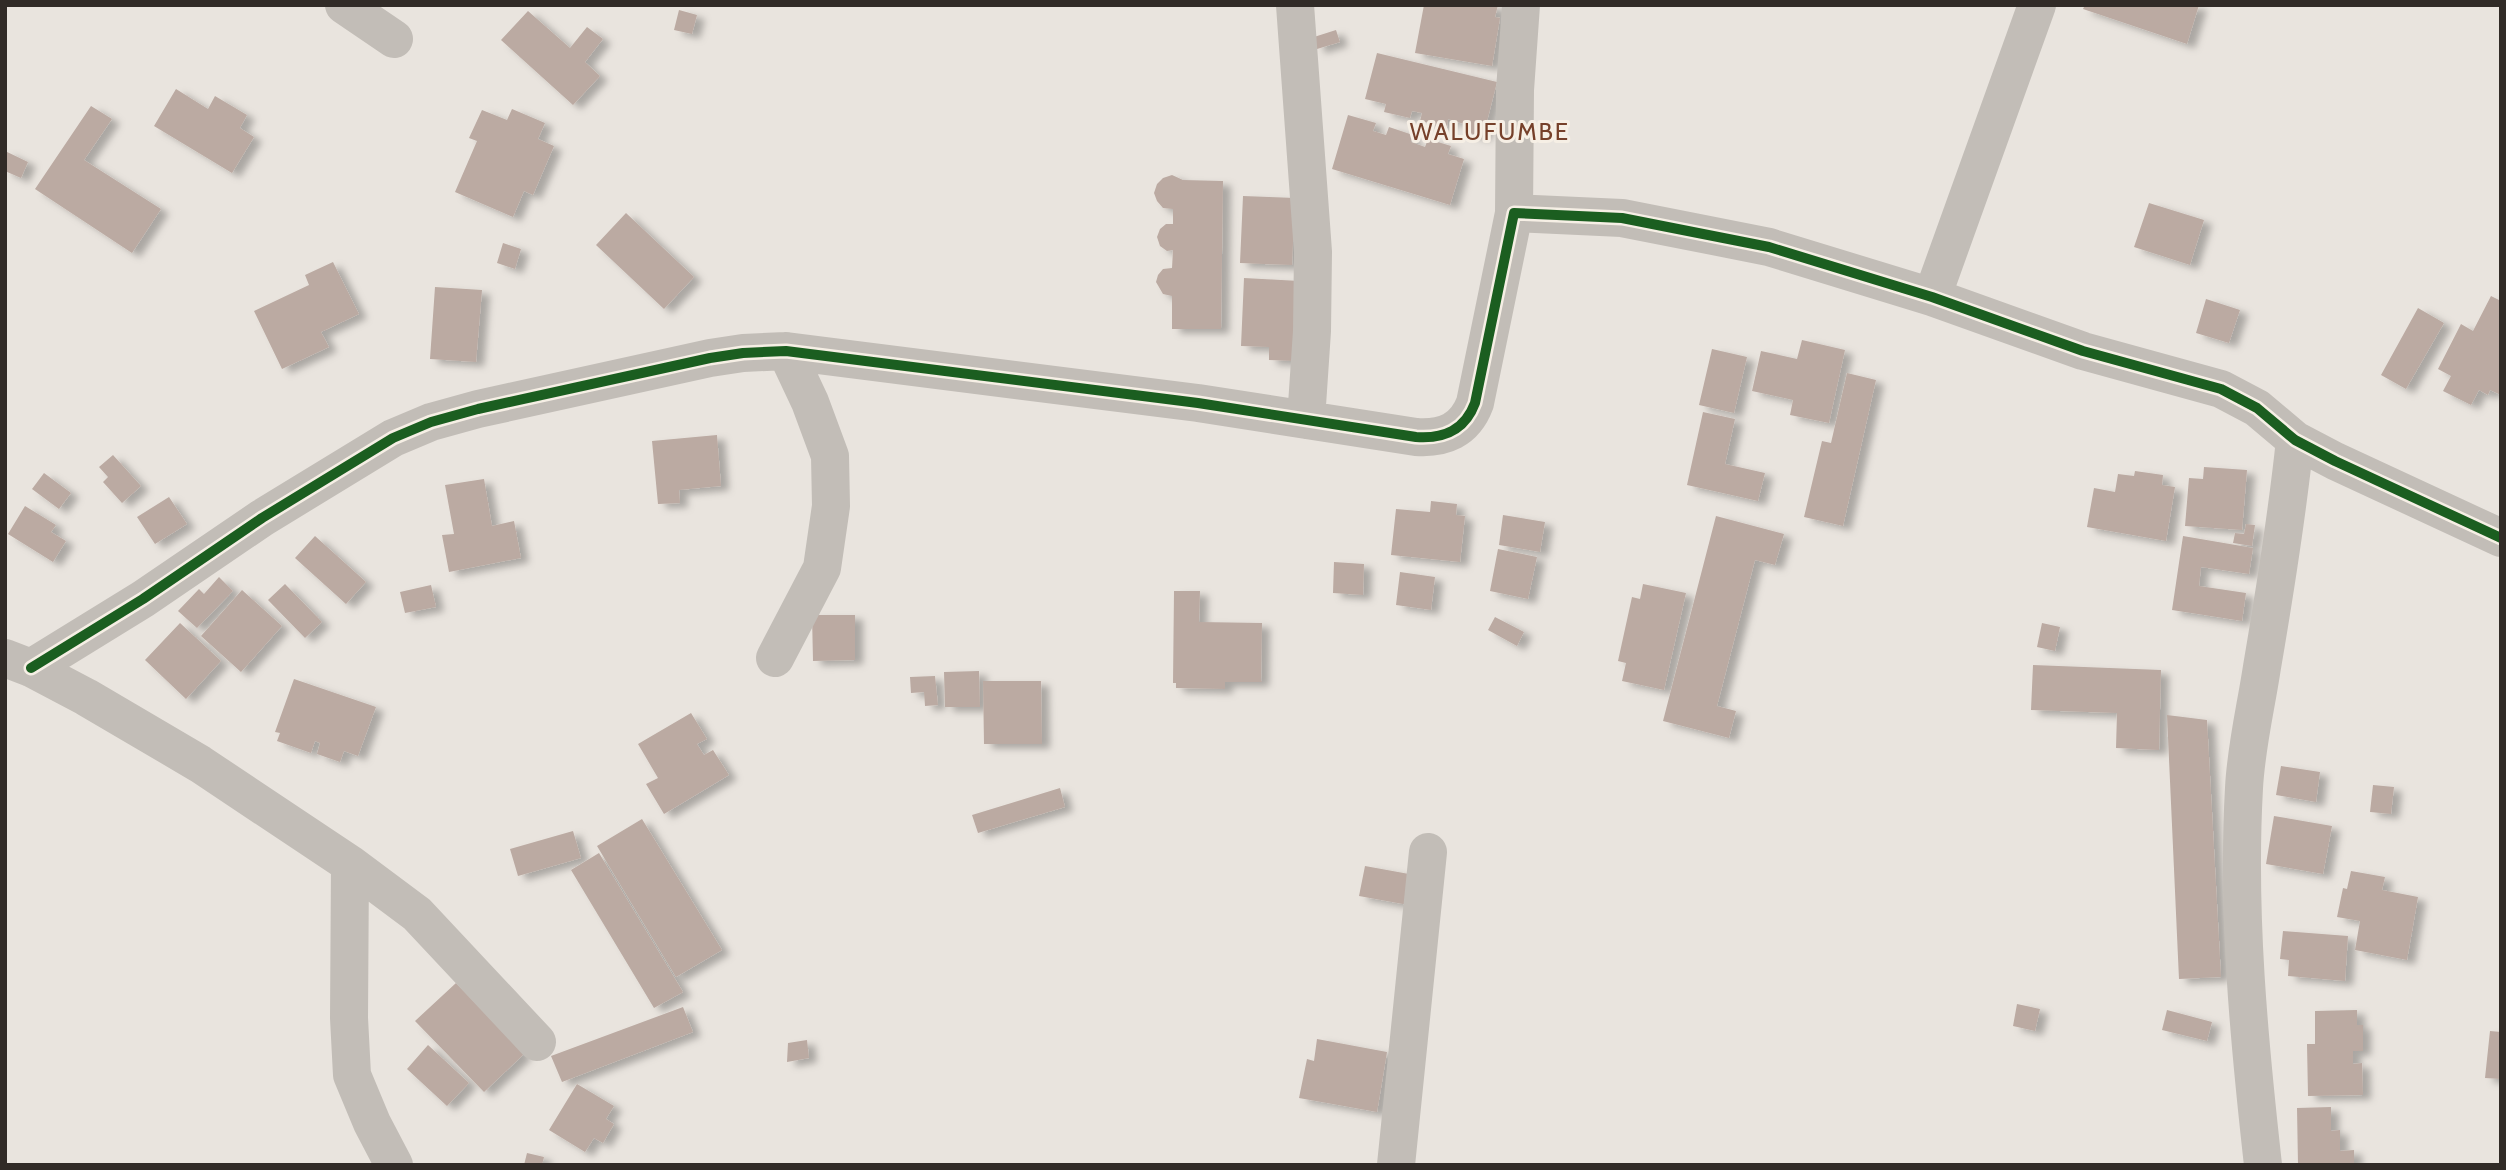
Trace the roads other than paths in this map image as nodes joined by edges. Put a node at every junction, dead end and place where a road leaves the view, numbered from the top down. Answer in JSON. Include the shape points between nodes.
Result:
{"nodes":[{"id":1,"x":344,"y":5,"type":"edge"},
{"id":2,"x":1295,"y":5,"type":"edge"},
{"id":3,"x":1521,"y":5,"type":"edge"},
{"id":4,"x":2037,"y":5,"type":"edge"},
{"id":5,"x":394,"y":39,"type":"dead end"},
{"id":6,"x":1514,"y":213,"type":"junction"},
{"id":7,"x":1931,"y":297,"type":"junction"},
{"id":8,"x":786,"y":351,"type":"junction"},
{"id":9,"x":1306,"y":420,"type":"junction"},
{"id":10,"x":2295,"y":440,"type":"junction"},
{"id":11,"x":2501,"y":538,"type":"edge"},
{"id":12,"x":775,"y":657,"type":"dead end"},
{"id":13,"x":18,"y":663,"type":"edge"},
{"id":14,"x":1428,"y":852,"type":"dead end"},
{"id":15,"x":350,"y":864,"type":"junction"},
{"id":16,"x":537,"y":1042,"type":"dead end"},
{"id":17,"x":394,"y":1165,"type":"edge"},
{"id":18,"x":1396,"y":1165,"type":"edge"},
{"id":19,"x":2263,"y":1165,"type":"edge"}],
"edges":[{"from":1,"to":5,"type":"street"},
{"from":2,"to":9,"type":"street","via":[[1313,252]]},
{"from":3,"to":6,"type":"street"},
{"from":4,"to":7,"type":"street"},
{"from":6,"to":7,"type":"street","via":[[1622,218],[1717,235],[1828,263]]},
{"from":6,"to":9,"type":"street","via":[[1475,403],[1464,424],[1430,438]]},
{"from":7,"to":10,"type":"street","via":[[2083,351],[2221,389],[2257,408]]},
{"from":8,"to":9,"type":"street"},
{"from":8,"to":12,"type":"street","via":[[830,456],[831,506],[822,568]]},
{"from":8,"to":13,"type":"street","via":[[710,358],[431,422],[393,438],[262,518],[143,599]]},
{"from":10,"to":11,"type":"street"},
{"from":10,"to":19,"type":"street","via":[[2244,786],[2245,986]]},
{"from":13,"to":15,"type":"street","via":[[200,764]]},
{"from":14,"to":18,"type":"street"},
{"from":15,"to":16,"type":"street","via":[[417,914]]},
{"from":15,"to":17,"type":"street","via":[[352,1075]]}]}
